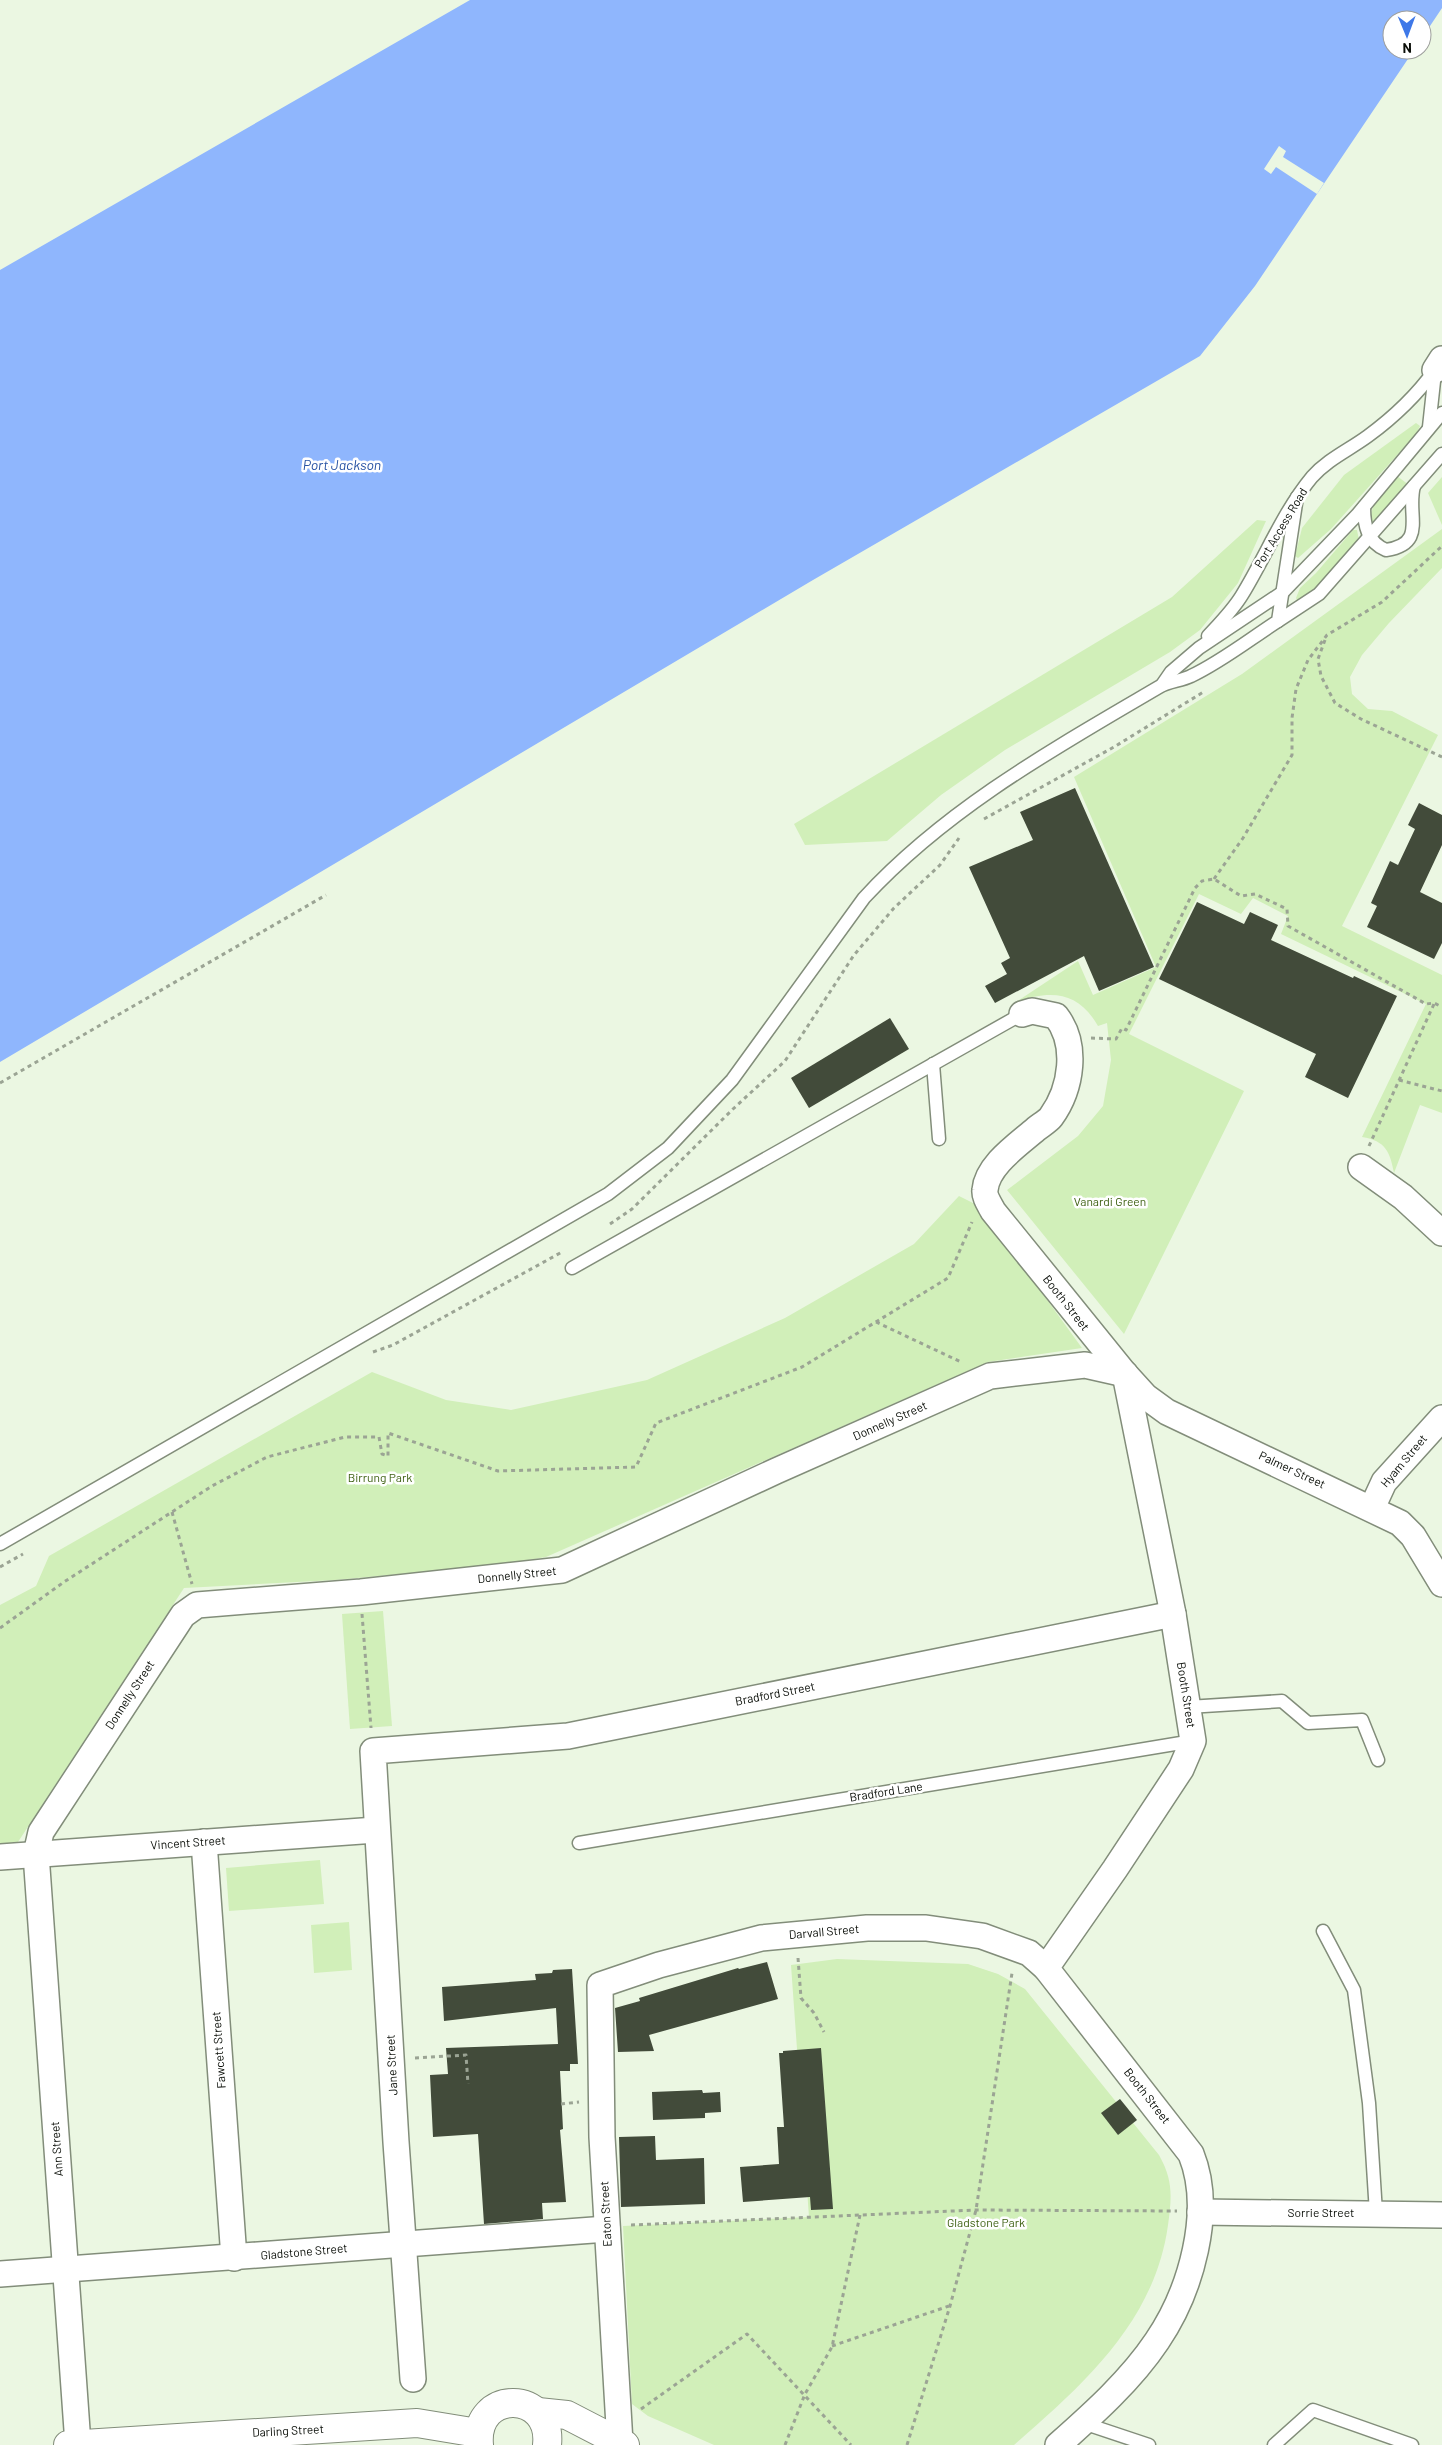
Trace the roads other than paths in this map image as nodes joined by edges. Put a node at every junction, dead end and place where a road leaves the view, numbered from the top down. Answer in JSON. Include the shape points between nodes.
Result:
{"nodes":[{"id":1,"x":1438,"y":365,"type":"edge"},
{"id":2,"x":1442,"y":413,"type":"edge"},
{"id":3,"x":1429,"y":427,"type":"junction"},
{"id":4,"x":1442,"y":454,"type":"edge"},
{"id":5,"x":1414,"y":486,"type":"junction"},
{"id":6,"x":1297,"y":497,"type":"junction"},
{"id":7,"x":1364,"y":507,"type":"junction"},
{"id":8,"x":1369,"y":537,"type":"junction"},
{"id":9,"x":1283,"y":592,"type":"junction"},
{"id":10,"x":1278,"y":621,"type":"junction"},
{"id":11,"x":1199,"y":648,"type":"junction"},
{"id":12,"x":1162,"y":685,"type":"junction"},
{"id":13,"x":1022,"y":1014,"type":"joint"},
{"id":14,"x":933,"y":1064,"type":"junction"},
{"id":15,"x":939,"y":1139,"type":"dead end"},
{"id":16,"x":1361,"y":1167,"type":"road end"},
{"id":17,"x":1442,"y":1233,"type":"edge"},
{"id":18,"x":572,"y":1268,"type":"dead end"},
{"id":19,"x":1125,"y":1374,"type":"junction"},
{"id":20,"x":1442,"y":1418,"type":"edge"},
{"id":21,"x":1372,"y":1508,"type":"junction"},
{"id":22,"x":0,"y":1544,"type":"edge"},
{"id":23,"x":1442,"y":1584,"type":"edge"},
{"id":24,"x":1174,"y":1614,"type":"junction"},
{"id":25,"x":1188,"y":1707,"type":"junction"},
{"id":26,"x":1193,"y":1741,"type":"junction"},
{"id":27,"x":373,"y":1751,"type":"joint"},
{"id":28,"x":1378,"y":1760,"type":"dead end"},
{"id":29,"x":376,"y":1830,"type":"junction"},
{"id":30,"x":204,"y":1842,"type":"junction"},
{"id":31,"x":579,"y":1843,"type":"dead end"},
{"id":32,"x":36,"y":1854,"type":"junction"},
{"id":33,"x":0,"y":1857,"type":"edge"},
{"id":34,"x":1323,"y":1931,"type":"dead end"},
{"id":35,"x":1046,"y":1968,"type":"junction"},
{"id":36,"x":600,"y":1985,"type":"joint"},
{"id":37,"x":1190,"y":2212,"type":"junction"},
{"id":38,"x":1376,"y":2213,"type":"junction"},
{"id":39,"x":1442,"y":2214,"type":"edge"},
{"id":40,"x":615,"y":2227,"type":"junction"},
{"id":41,"x":403,"y":2244,"type":"junction"},
{"id":42,"x":234,"y":2258,"type":"junction"},
{"id":43,"x":65,"y":2269,"type":"junction"},
{"id":44,"x":0,"y":2274,"type":"edge"},
{"id":45,"x":413,"y":2380,"type":"dead end"},
{"id":46,"x":538,"y":2412,"type":"junction"},
{"id":47,"x":1083,"y":2423,"type":"junction"},
{"id":48,"x":478,"y":2439,"type":"edge"},
{"id":49,"x":198,"y":2441,"type":"edge"},
{"id":50,"x":78,"y":2444,"type":"edge"},
{"id":51,"x":623,"y":2444,"type":"edge"},
{"id":52,"x":68,"y":2445,"type":"edge"},
{"id":53,"x":547,"y":2445,"type":"edge"},
{"id":54,"x":1058,"y":2445,"type":"edge"},
{"id":55,"x":1149,"y":2445,"type":"edge"},
{"id":56,"x":1274,"y":2445,"type":"edge"},
{"id":57,"x":1412,"y":2445,"type":"edge"}],
"edges":[{"from":1,"to":3,"type":"lane"},
{"from":1,"to":6,"type":"lane","name":"Port Access Road","via":[[1401,410],[1325,464]]},
{"from":2,"to":3,"type":"lane"},
{"from":3,"to":7,"type":"lane"},
{"from":4,"to":5,"type":"lane"},
{"from":5,"to":8,"type":"lane"},
{"from":5,"to":8,"type":"lane","via":[[1414,523],[1408,542],[1399,548],[1386,550]]},
{"from":6,"to":9,"type":"lane"},
{"from":6,"to":11,"type":"lane","name":"Port Access Road","via":[[1242,597]]},
{"from":7,"to":8,"type":"lane"},
{"from":7,"to":9,"type":"lane"},
{"from":8,"to":10,"type":"lane","via":[[1319,594]]},
{"from":9,"to":10,"type":"lane"},
{"from":9,"to":11,"type":"lane"},
{"from":10,"to":12,"type":"lane","via":[[1192,675]]},
{"from":11,"to":12,"type":"lane","via":[[1171,672]]},
{"from":12,"to":22,"type":"lane","via":[[1040,757],[995,788],[946,822],[882,878],[815,963],[732,1080],[668,1148],[608,1194]]},
{"from":13,"to":14,"type":"lane"},
{"from":13,"to":19,"type":"street","name":"Booth Street","via":[[1032,1011],[1050,1014],[1065,1027],[1070,1040],[1066,1084],[1051,1117],[995,1167],[986,1195],[993,1211]]},
{"from":14,"to":15,"type":"lane"},
{"from":14,"to":18,"type":"lane"},
{"from":16,"to":17,"type":"street","via":[[1403,1197]]},
{"from":19,"to":21,"type":"street","name":"Palmer Street","via":[[1145,1396],[1167,1412]]},
{"from":19,"to":24,"type":"street","name":"Booth Street"},
{"from":19,"to":32,"type":"street","name":"Donnelly Street","via":[[1085,1365],[990,1376],[562,1570],[360,1592],[197,1605],[182,1615],[41,1832]]},
{"from":20,"to":21,"type":"street","name":"Hyam Street","via":[[1384,1482]]},
{"from":21,"to":23,"type":"street","name":"Palmer Street","via":[[1400,1523],[1413,1536]]},
{"from":24,"to":25,"type":"street","name":"Booth Street"},
{"from":24,"to":27,"type":"street","name":"Bradford Street","via":[[568,1736]]},
{"from":25,"to":26,"type":"street","name":"Booth Street"},
{"from":25,"to":28,"type":"lane","via":[[1282,1701],[1308,1723],[1362,1720]]},
{"from":26,"to":31,"type":"lane","name":"Bradford Lane"},
{"from":26,"to":35,"type":"street","name":"Booth Street","via":[[1181,1769]]},
{"from":27,"to":29,"type":"street","name":"Jane Street"},
{"from":29,"to":30,"type":"street","name":"Vincent Street"},
{"from":29,"to":41,"type":"street","name":"Jane Street"},
{"from":30,"to":32,"type":"street","name":"Vincent Street"},
{"from":30,"to":42,"type":"street","name":"Fawcett Street"},
{"from":32,"to":33,"type":"street","name":"Vincent Street"},
{"from":32,"to":43,"type":"street","name":"Ann Street"},
{"from":34,"to":38,"type":"lane","via":[[1354,1990],[1369,2103]]},
{"from":35,"to":36,"type":"street","name":"Darvall Street","via":[[1029,1953],[982,1936],[926,1928],[867,1928],[761,1938],[659,1965]]},
{"from":35,"to":37,"type":"street","name":"Booth Street","via":[[1191,2154],[1199,2180]]},
{"from":36,"to":40,"type":"street","name":"Eaton Street","via":[[601,2100]]},
{"from":37,"to":38,"type":"street","name":"Sorrie Street"},
{"from":37,"to":47,"type":"street","name":"Booth Street","via":[[1190,2272],[1158,2340],[1118,2388]]},
{"from":38,"to":39,"type":"street","name":"Sorrie Street"},
{"from":40,"to":41,"type":"street","name":"Gladstone Street"},
{"from":40,"to":51,"type":"street","name":"Eaton Street"},
{"from":41,"to":42,"type":"street","name":"Gladstone Street"},
{"from":41,"to":45,"type":"street","name":"Jane Street"},
{"from":42,"to":43,"type":"street","name":"Gladstone Street"},
{"from":43,"to":44,"type":"street","name":"Gladstone Street"},
{"from":43,"to":50,"type":"street","name":"Ann Street"},
{"from":46,"to":48,"type":"street","via":[[518,2402],[496,2406],[481,2422]]},
{"from":46,"to":51,"type":"street","via":[[567,2415]]},
{"from":46,"to":53,"type":"street","via":[[547,2433]]},
{"from":47,"to":54,"type":"street","name":"Booth Street"},
{"from":47,"to":55,"type":"lane"},
{"from":48,"to":49,"type":"street","name":"Darling Street","via":[[418,2423]]},
{"from":49,"to":50,"type":"street","name":"Darling Street"},
{"from":50,"to":52,"type":"street","name":"Darling Street"},
{"from":51,"to":53,"type":"street","via":[[580,2439]]},
{"from":56,"to":57,"type":"lane","via":[[1313,2410]]}]}
